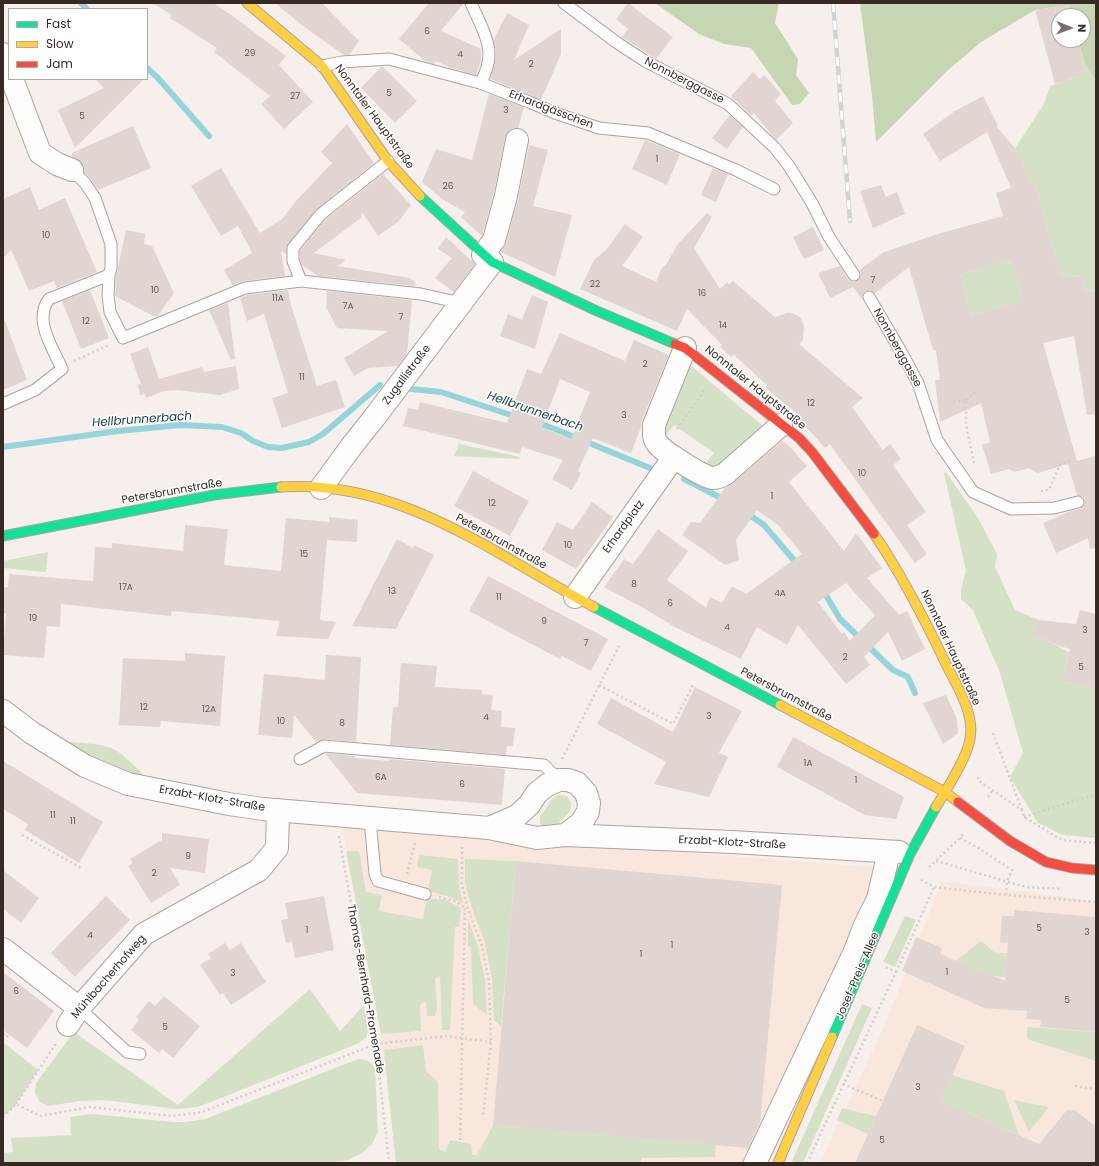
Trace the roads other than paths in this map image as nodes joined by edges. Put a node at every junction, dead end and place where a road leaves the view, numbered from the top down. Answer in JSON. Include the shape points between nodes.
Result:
{"nodes":[{"id":1,"x":247,"y":3,"type":"edge"},
{"id":2,"x":471,"y":3,"type":"edge"},
{"id":3,"x":564,"y":3,"type":"edge"},
{"id":4,"x":3,"y":54,"type":"edge"},
{"id":5,"x":322,"y":66,"type":"junction"},
{"id":6,"x":8,"y":67,"type":"edge"},
{"id":7,"x":12,"y":80,"type":"edge"},
{"id":8,"x":480,"y":84,"type":"junction"},
{"id":9,"x":518,"y":140,"type":"dead end"},
{"id":10,"x":388,"y":161,"type":"junction"},
{"id":11,"x":72,"y":170,"type":"joint"},
{"id":12,"x":774,"y":189,"type":"dead end"},
{"id":13,"x":487,"y":259,"type":"junction"},
{"id":14,"x":109,"y":275,"type":"junction"},
{"id":15,"x":854,"y":275,"type":"dead end"},
{"id":16,"x":301,"y":281,"type":"junction"},
{"id":17,"x":869,"y":297,"type":"dead end"},
{"id":18,"x":461,"y":303,"type":"junction"},
{"id":19,"x":685,"y":348,"type":"junction"},
{"id":20,"x":3,"y":404,"type":"edge"},
{"id":21,"x":782,"y":424,"type":"junction"},
{"id":22,"x":668,"y":453,"type":"junction"},
{"id":23,"x":321,"y":488,"type":"junction"},
{"id":24,"x":1078,"y":502,"type":"dead end"},
{"id":25,"x":3,"y":536,"type":"edge"},
{"id":26,"x":575,"y":596,"type":"junction"},
{"id":27,"x":3,"y":711,"type":"edge"},
{"id":28,"x":300,"y":759,"type":"dead end"},
{"id":29,"x":559,"y":780,"type":"junction"},
{"id":30,"x":945,"y":792,"type":"junction"},
{"id":31,"x":278,"y":810,"type":"junction"},
{"id":32,"x":370,"y":819,"type":"junction"},
{"id":33,"x":489,"y":828,"type":"junction"},
{"id":34,"x":565,"y":835,"type":"junction"},
{"id":35,"x":894,"y":852,"type":"joint"},
{"id":36,"x":1096,"y":870,"type":"edge"},
{"id":37,"x":424,"y":894,"type":"road end"},
{"id":38,"x":3,"y":949,"type":"edge"},
{"id":39,"x":74,"y":1016,"type":"junction"},
{"id":40,"x":140,"y":1054,"type":"dead end"},
{"id":41,"x":755,"y":1163,"type":"edge"},
{"id":42,"x":778,"y":1163,"type":"edge"}],
"edges":[{"from":1,"to":5,"type":"street","name":"Nonntaler Hauptstraße"},
{"from":2,"to":8,"type":"lane","via":[[489,44],[490,59]]},
{"from":3,"to":15,"type":"lane","name":"Nonnberggasse","via":[[645,62],[728,104],[775,148],[789,166],[829,237]]},
{"from":4,"to":6,"type":"street"},
{"from":5,"to":8,"type":"lane","name":"Erhardgässchen","via":[[389,59]]},
{"from":5,"to":10,"type":"street","name":"Nonntaler Hauptstraße"},
{"from":7,"to":11,"type":"street","via":[[40,153]]},
{"from":8,"to":12,"type":"lane","name":"Erhardgässchen","via":[[554,114],[599,128],[648,133]]},
{"from":9,"to":13,"type":"street","name":"Zugallistraße","via":[[506,196]]},
{"from":10,"to":13,"type":"street","name":"Nonntaler Hauptstraße","via":[[414,192]]},
{"from":10,"to":16,"type":"lane","via":[[321,214],[293,248],[293,261]]},
{"from":11,"to":14,"type":"lane","via":[[95,198],[111,244]]},
{"from":13,"to":18,"type":"street","name":"Zugallistraße"},
{"from":13,"to":19,"type":"street","name":"Nonntaler Hauptstraße","via":[[597,311]]},
{"from":14,"to":16,"type":"lane","via":[[110,312],[123,338],[245,288]]},
{"from":14,"to":20,"type":"lane","via":[[49,299],[44,305],[43,327],[62,369],[35,390]]},
{"from":16,"to":18,"type":"lane","via":[[421,294]]},
{"from":17,"to":24,"type":"lane","name":"Nonnberggasse","via":[[918,383],[937,440],[974,492],[1011,510],[1054,508]]},
{"from":18,"to":23,"type":"street","name":"Zugallistraße"},
{"from":19,"to":21,"type":"street","name":"Nonntaler Hauptstraße"},
{"from":19,"to":22,"type":"street","via":[[654,425],[654,438]]},
{"from":21,"to":22,"type":"street","via":[[719,478],[708,477]]},
{"from":21,"to":30,"type":"street","name":"Nonntaler Hauptstraße","via":[[812,452],[891,559],[918,606],[967,708],[972,740]]},
{"from":22,"to":26,"type":"street","name":"Erhardplatz"},
{"from":23,"to":25,"type":"street","name":"Petersbrunnstraße","via":[[250,490]]},
{"from":23,"to":26,"type":"street","name":"Petersbrunnstraße","via":[[351,491],[420,513],[463,533]]},
{"from":26,"to":30,"type":"street","name":"Petersbrunnstraße"},
{"from":27,"to":31,"type":"street","name":"Erzabt-Klotz-Straße","via":[[32,734],[85,766],[128,784],[229,804]]},
{"from":28,"to":29,"type":"lane","via":[[324,746],[544,765]]},
{"from":29,"to":33,"type":"street","name":"Erzabt-Klotz-Straße","via":[[547,784],[517,816]]},
{"from":29,"to":34,"type":"street","via":[[577,783],[586,793],[589,803],[588,812],[581,823]]},
{"from":30,"to":36,"type":"street","via":[[1010,840],[1046,862]]},
{"from":30,"to":42,"type":"street","name":"Josef-Preis-Allee","via":[[910,854]]},
{"from":31,"to":32,"type":"street","name":"Erzabt-Klotz-Straße"},
{"from":31,"to":39,"type":"street","name":"Mühlbacherhofweg","via":[[277,848],[259,870],[144,934]]},
{"from":32,"to":33,"type":"street","name":"Erzabt-Klotz-Straße"},
{"from":32,"to":37,"type":"lane","via":[[375,874],[378,881]]},
{"from":33,"to":34,"type":"street","name":"Erzabt-Klotz-Straße","via":[[537,838]]},
{"from":34,"to":35,"type":"street","name":"Erzabt-Klotz-Straße"},
{"from":35,"to":41,"type":"street","name":"Josef-Preis-Allee","via":[[856,952]]},
{"from":38,"to":39,"type":"street"},
{"from":39,"to":40,"type":"lane","via":[[127,1052]]}]}
